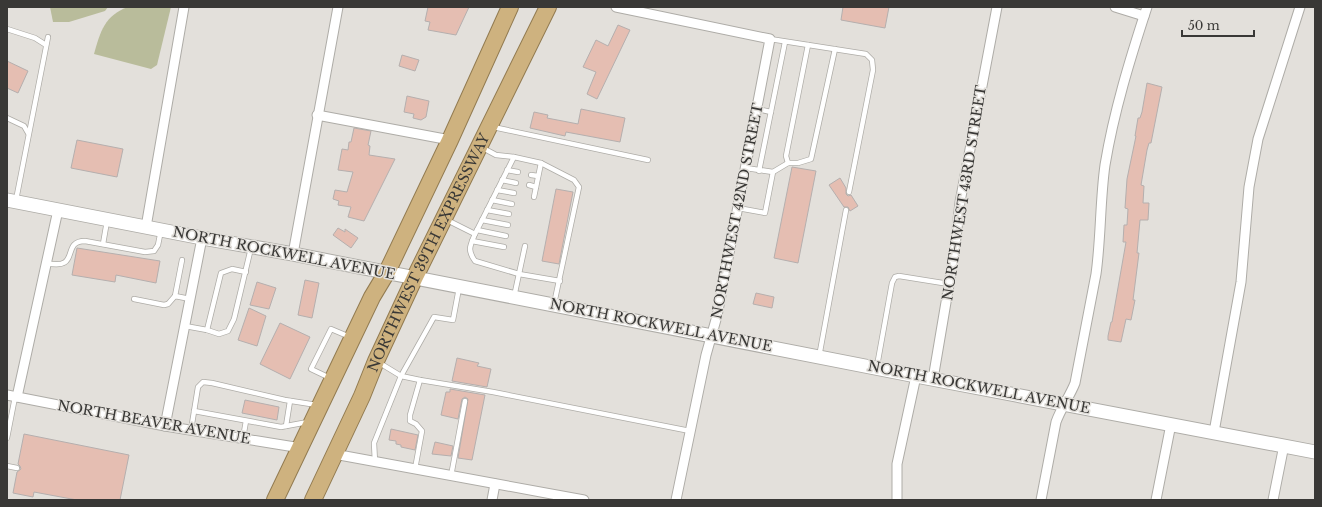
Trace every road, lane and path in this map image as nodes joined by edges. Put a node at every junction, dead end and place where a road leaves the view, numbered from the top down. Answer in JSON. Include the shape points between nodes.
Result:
{"nodes":[{"id":1,"x":184,"y":7,"type":"edge"},
{"id":2,"x":338,"y":7,"type":"edge"},
{"id":3,"x":510,"y":7,"type":"edge"},
{"id":4,"x":548,"y":7,"type":"edge"},
{"id":5,"x":616,"y":7,"type":"edge"},
{"id":6,"x":997,"y":7,"type":"edge"},
{"id":7,"x":1116,"y":7,"type":"edge"},
{"id":8,"x":1300,"y":7,"type":"edge"},
{"id":9,"x":1146,"y":12,"type":"edge"},
{"id":10,"x":7,"y":29,"type":"edge"},
{"id":11,"x":48,"y":37,"type":"dead end"},
{"id":12,"x":770,"y":39,"type":"junction"},
{"id":13,"x":785,"y":42,"type":"junction"},
{"id":14,"x":46,"y":45,"type":"junction"},
{"id":15,"x":808,"y":45,"type":"junction"},
{"id":16,"x":835,"y":49,"type":"junction"},
{"id":17,"x":757,"y":109,"type":"junction"},
{"id":18,"x":771,"y":112,"type":"junction"},
{"id":19,"x":317,"y":115,"type":"junction"},
{"id":20,"x":7,"y":118,"type":"edge"},
{"id":21,"x":489,"y":126,"type":"junction"},
{"id":22,"x":28,"y":132,"type":"junction"},
{"id":23,"x":450,"y":140,"type":"junction"},
{"id":24,"x":480,"y":146,"type":"junction"},
{"id":25,"x":514,"y":157,"type":"junction"},
{"id":26,"x":648,"y":160,"type":"dead end"},
{"id":27,"x":541,"y":163,"type":"junction"},
{"id":28,"x":788,"y":163,"type":"junction"},
{"id":29,"x":746,"y":168,"type":"junction"},
{"id":30,"x":507,"y":170,"type":"junction"},
{"id":31,"x":759,"y":171,"type":"junction"},
{"id":32,"x":518,"y":172,"type":"dead end"},
{"id":33,"x":773,"y":172,"type":"junction"},
{"id":34,"x":531,"y":175,"type":"dead end"},
{"id":35,"x":538,"y":176,"type":"junction"},
{"id":36,"x":502,"y":180,"type":"junction"},
{"id":37,"x":516,"y":183,"type":"dead end"},
{"id":38,"x":529,"y":185,"type":"dead end"},
{"id":39,"x":536,"y":187,"type":"junction"},
{"id":40,"x":497,"y":190,"type":"junction"},
{"id":41,"x":849,"y":192,"type":"dead end"},
{"id":42,"x":514,"y":193,"type":"dead end"},
{"id":43,"x":534,"y":197,"type":"dead end"},
{"id":44,"x":492,"y":200,"type":"junction"},
{"id":45,"x":11,"y":201,"type":"edge"},
{"id":46,"x":512,"y":204,"type":"dead end"},
{"id":47,"x":738,"y":208,"type":"junction"},
{"id":48,"x":58,"y":210,"type":"junction"},
{"id":49,"x":487,"y":210,"type":"junction"},
{"id":50,"x":846,"y":210,"type":"dead end"},
{"id":51,"x":509,"y":214,"type":"dead end"},
{"id":52,"x":444,"y":218,"type":"junction"},
{"id":53,"x":107,"y":219,"type":"junction"},
{"id":54,"x":482,"y":220,"type":"junction"},
{"id":55,"x":508,"y":225,"type":"dead end"},
{"id":56,"x":146,"y":227,"type":"junction"},
{"id":57,"x":161,"y":230,"type":"junction"},
{"id":58,"x":476,"y":232,"type":"junction"},
{"id":59,"x":506,"y":236,"type":"dead end"},
{"id":60,"x":202,"y":238,"type":"junction"},
{"id":61,"x":472,"y":241,"type":"junction"},
{"id":62,"x":102,"y":244,"type":"junction"},
{"id":63,"x":251,"y":247,"type":"junction"},
{"id":64,"x":504,"y":247,"type":"dead end"},
{"id":65,"x":522,"y":249,"type":"dead end"},
{"id":66,"x":293,"y":254,"type":"junction"},
{"id":67,"x":182,"y":260,"type":"dead end"},
{"id":68,"x":46,"y":263,"type":"junction"},
{"id":69,"x":246,"y":272,"type":"junction"},
{"id":70,"x":387,"y":272,"type":"junction"},
{"id":71,"x":519,"y":274,"type":"junction"},
{"id":72,"x":415,"y":278,"type":"junction"},
{"id":73,"x":560,"y":281,"type":"junction"},
{"id":74,"x":949,"y":284,"type":"junction"},
{"id":75,"x":459,"y":286,"type":"junction"},
{"id":76,"x":175,"y":296,"type":"junction"},
{"id":77,"x":514,"y":297,"type":"junction"},
{"id":78,"x":134,"y":299,"type":"dead end"},
{"id":79,"x":190,"y":299,"type":"junction"},
{"id":80,"x":554,"y":304,"type":"junction"},
{"id":81,"x":185,"y":326,"type":"junction"},
{"id":82,"x":207,"y":330,"type":"junction"},
{"id":83,"x":711,"y":335,"type":"junction"},
{"id":84,"x":353,"y":339,"type":"junction"},
{"id":85,"x":819,"y":356,"type":"junction"},
{"id":86,"x":376,"y":361,"type":"junction"},
{"id":87,"x":877,"y":368,"type":"junction"},
{"id":88,"x":401,"y":376,"type":"junction"},
{"id":89,"x":916,"y":376,"type":"junction"},
{"id":90,"x":933,"y":379,"type":"junction"},
{"id":91,"x":333,"y":380,"type":"junction"},
{"id":92,"x":420,"y":380,"type":"junction"},
{"id":93,"x":13,"y":396,"type":"edge"},
{"id":94,"x":290,"y":400,"type":"junction"},
{"id":95,"x":465,"y":401,"type":"dead end"},
{"id":96,"x":1064,"y":404,"type":"junction"},
{"id":97,"x":321,"y":406,"type":"junction"},
{"id":98,"x":194,"y":411,"type":"junction"},
{"id":99,"x":246,"y":421,"type":"junction"},
{"id":100,"x":314,"y":421,"type":"junction"},
{"id":101,"x":1171,"y":424,"type":"junction"},
{"id":102,"x":165,"y":426,"type":"junction"},
{"id":103,"x":286,"y":426,"type":"junction"},
{"id":104,"x":191,"y":430,"type":"junction"},
{"id":105,"x":690,"y":431,"type":"junction"},
{"id":106,"x":1214,"y":432,"type":"junction"},
{"id":107,"x":7,"y":438,"type":"edge"},
{"id":108,"x":243,"y":438,"type":"junction"},
{"id":109,"x":1284,"y":445,"type":"junction"},
{"id":110,"x":301,"y":448,"type":"junction"},
{"id":111,"x":1315,"y":452,"type":"edge"},
{"id":112,"x":334,"y":454,"type":"junction"},
{"id":113,"x":375,"y":462,"type":"junction"},
{"id":114,"x":7,"y":466,"type":"edge"},
{"id":115,"x":17,"y":468,"type":"dead end"},
{"id":116,"x":415,"y":469,"type":"junction"},
{"id":117,"x":451,"y":476,"type":"junction"},
{"id":118,"x":495,"y":484,"type":"junction"},
{"id":119,"x":275,"y":500,"type":"edge"},
{"id":120,"x":313,"y":500,"type":"edge"},
{"id":121,"x":492,"y":500,"type":"edge"},
{"id":122,"x":584,"y":500,"type":"edge"},
{"id":123,"x":676,"y":500,"type":"edge"},
{"id":124,"x":897,"y":500,"type":"edge"},
{"id":125,"x":1041,"y":500,"type":"edge"},
{"id":126,"x":1156,"y":500,"type":"edge"},
{"id":127,"x":1273,"y":500,"type":"edge"}],
"edges":[{"from":1,"to":56,"type":"street"},
{"from":2,"to":19,"type":"street"},
{"from":3,"to":23,"type":"highway","name":"NORTHWEST 39TH EXPRESSWAY"},
{"from":4,"to":21,"type":"highway","name":"NORTHWEST 39TH EXPRESSWAY"},
{"from":5,"to":12,"type":"street"},
{"from":6,"to":74,"type":"street","name":"NORTHWEST 43RD STREET","via":[[960,202]]},
{"from":7,"to":9,"type":"street"},
{"from":8,"to":106,"type":"street","via":[[1256,147],[1249,187],[1241,282]]},
{"from":9,"to":96,"type":"street","via":[[1123,84],[1110,137],[1096,274],[1075,382]]},
{"from":10,"to":14,"type":"lane","via":[[35,38]]},
{"from":11,"to":14,"type":"lane"},
{"from":12,"to":13,"type":"lane"},
{"from":12,"to":17,"type":"street","name":"NORTHWEST 42ND STREET"},
{"from":13,"to":15,"type":"lane"},
{"from":13,"to":18,"type":"lane"},
{"from":14,"to":22,"type":"lane"},
{"from":15,"to":16,"type":"lane"},
{"from":15,"to":28,"type":"lane","via":[[786,156]]},
{"from":16,"to":28,"type":"lane","via":[[812,159]]},
{"from":16,"to":41,"type":"lane","via":[[866,54],[872,60],[873,70]]},
{"from":17,"to":18,"type":"lane"},
{"from":17,"to":29,"type":"street","name":"NORTHWEST 42ND STREET"},
{"from":18,"to":31,"type":"lane"},
{"from":19,"to":23,"type":"street"},
{"from":19,"to":66,"type":"street"},
{"from":20,"to":22,"type":"lane","via":[[24,126]]},
{"from":21,"to":24,"type":"highway","name":"NORTHWEST 39TH EXPRESSWAY"},
{"from":21,"to":26,"type":"lane"},
{"from":22,"to":45,"type":"lane"},
{"from":23,"to":70,"type":"highway","name":"NORTHWEST 39TH EXPRESSWAY"},
{"from":24,"to":25,"type":"lane","via":[[496,155]]},
{"from":24,"to":52,"type":"highway","name":"NORTHWEST 39TH EXPRESSWAY"},
{"from":25,"to":27,"type":"lane"},
{"from":25,"to":30,"type":"lane"},
{"from":27,"to":35,"type":"lane"},
{"from":27,"to":73,"type":"lane","via":[[574,180],[579,187]]},
{"from":28,"to":33,"type":"lane"},
{"from":29,"to":31,"type":"lane"},
{"from":29,"to":47,"type":"street","name":"NORTHWEST 42ND STREET"},
{"from":30,"to":32,"type":"lane"},
{"from":30,"to":36,"type":"lane"},
{"from":31,"to":33,"type":"lane"},
{"from":33,"to":47,"type":"lane","via":[[765,213]]},
{"from":34,"to":35,"type":"lane"},
{"from":35,"to":39,"type":"lane"},
{"from":36,"to":37,"type":"lane"},
{"from":36,"to":40,"type":"lane"},
{"from":38,"to":39,"type":"lane"},
{"from":39,"to":43,"type":"lane"},
{"from":40,"to":42,"type":"lane"},
{"from":40,"to":44,"type":"lane"},
{"from":44,"to":46,"type":"lane"},
{"from":44,"to":49,"type":"lane"},
{"from":45,"to":48,"type":"main road","name":"NORTH ROCKWELL AVENUE"},
{"from":47,"to":83,"type":"street","name":"NORTHWEST 42ND STREET"},
{"from":48,"to":53,"type":"main road","name":"NORTH ROCKWELL AVENUE"},
{"from":48,"to":68,"type":"street"},
{"from":49,"to":51,"type":"lane"},
{"from":49,"to":54,"type":"lane"},
{"from":50,"to":85,"type":"lane"},
{"from":52,"to":58,"type":"lane"},
{"from":52,"to":72,"type":"highway","name":"NORTHWEST 39TH EXPRESSWAY"},
{"from":53,"to":56,"type":"main road","name":"NORTH ROCKWELL AVENUE"},
{"from":53,"to":62,"type":"lane"},
{"from":54,"to":55,"type":"lane"},
{"from":54,"to":58,"type":"lane"},
{"from":56,"to":57,"type":"main road","name":"NORTH ROCKWELL AVENUE"},
{"from":57,"to":60,"type":"main road","name":"NORTH ROCKWELL AVENUE"},
{"from":57,"to":62,"type":"lane","via":[[154,251],[145,252]]},
{"from":58,"to":59,"type":"lane"},
{"from":58,"to":61,"type":"lane"},
{"from":60,"to":63,"type":"main road","name":"NORTH ROCKWELL AVENUE"},
{"from":60,"to":79,"type":"street"},
{"from":61,"to":64,"type":"lane"},
{"from":61,"to":71,"type":"lane","via":[[470,253],[475,261]]},
{"from":62,"to":68,"type":"lane","via":[[79,241],[63,264],[58,266]]},
{"from":63,"to":66,"type":"main road","name":"NORTH ROCKWELL AVENUE"},
{"from":63,"to":69,"type":"lane"},
{"from":65,"to":71,"type":"lane"},
{"from":66,"to":70,"type":"main road","name":"NORTH ROCKWELL AVENUE"},
{"from":67,"to":76,"type":"lane"},
{"from":68,"to":93,"type":"street"},
{"from":69,"to":82,"type":"lane","via":[[234,319],[228,331],[220,334]]},
{"from":69,"to":82,"type":"lane","via":[[232,269],[221,273]]},
{"from":70,"to":72,"type":"main road","name":"NORTH ROCKWELL AVENUE"},
{"from":70,"to":84,"type":"highway","name":"NORTHWEST 39TH EXPRESSWAY","via":[[372,297]]},
{"from":71,"to":73,"type":"lane"},
{"from":71,"to":77,"type":"lane"},
{"from":72,"to":75,"type":"main road","name":"NORTH ROCKWELL AVENUE"},
{"from":72,"to":86,"type":"highway","name":"NORTHWEST 39TH EXPRESSWAY"},
{"from":73,"to":80,"type":"lane"},
{"from":74,"to":87,"type":"lane","via":[[895,277]]},
{"from":74,"to":90,"type":"street","name":"NORTHWEST 43RD STREET"},
{"from":75,"to":77,"type":"main road","name":"NORTH ROCKWELL AVENUE"},
{"from":75,"to":88,"type":"lane","via":[[453,320],[434,317]]},
{"from":76,"to":78,"type":"lane","via":[[164,305]]},
{"from":76,"to":79,"type":"lane"},
{"from":77,"to":80,"type":"main road","name":"NORTH ROCKWELL AVENUE"},
{"from":79,"to":81,"type":"street"},
{"from":80,"to":83,"type":"main road","name":"NORTH ROCKWELL AVENUE"},
{"from":81,"to":82,"type":"lane"},
{"from":81,"to":102,"type":"street"},
{"from":83,"to":85,"type":"main road","name":"NORTH ROCKWELL AVENUE"},
{"from":83,"to":105,"type":"street","name":"NORTHWEST 42ND STREET"},
{"from":84,"to":91,"type":"highway","name":"NORTHWEST 39TH EXPRESSWAY"},
{"from":84,"to":91,"type":"lane","via":[[331,329],[311,369]]},
{"from":85,"to":87,"type":"main road","name":"NORTH ROCKWELL AVENUE"},
{"from":86,"to":88,"type":"lane"},
{"from":86,"to":112,"type":"highway","name":"NORTHWEST 39TH EXPRESSWAY"},
{"from":87,"to":89,"type":"main road","name":"NORTH ROCKWELL AVENUE"},
{"from":88,"to":92,"type":"lane"},
{"from":88,"to":113,"type":"lane","via":[[374,444]]},
{"from":89,"to":90,"type":"main road","name":"NORTH ROCKWELL AVENUE"},
{"from":89,"to":124,"type":"street","via":[[898,464]]},
{"from":90,"to":96,"type":"main road","name":"NORTH ROCKWELL AVENUE"},
{"from":91,"to":97,"type":"highway","name":"NORTHWEST 39TH EXPRESSWAY"},
{"from":92,"to":105,"type":"lane","via":[[501,393]]},
{"from":92,"to":116,"type":"lane","via":[[410,415],[410,421],[422,431]]},
{"from":93,"to":102,"type":"street","name":"NORTH BEAVER AVENUE"},
{"from":93,"to":107,"type":"lane"},
{"from":94,"to":97,"type":"lane"},
{"from":94,"to":98,"type":"lane","via":[[203,382],[198,387]]},
{"from":94,"to":103,"type":"lane"},
{"from":95,"to":117,"type":"lane"},
{"from":96,"to":101,"type":"main road","name":"NORTH ROCKWELL AVENUE"},
{"from":96,"to":125,"type":"street","via":[[1056,422]]},
{"from":97,"to":100,"type":"highway","name":"NORTHWEST 39TH EXPRESSWAY"},
{"from":98,"to":99,"type":"lane"},
{"from":98,"to":104,"type":"lane"},
{"from":99,"to":103,"type":"lane"},
{"from":99,"to":108,"type":"lane"},
{"from":100,"to":103,"type":"lane"},
{"from":100,"to":110,"type":"highway","name":"NORTHWEST 39TH EXPRESSWAY"},
{"from":101,"to":106,"type":"main road","name":"NORTH ROCKWELL AVENUE"},
{"from":101,"to":126,"type":"street"},
{"from":102,"to":104,"type":"street","name":"NORTH BEAVER AVENUE"},
{"from":104,"to":108,"type":"street","name":"NORTH BEAVER AVENUE"},
{"from":105,"to":123,"type":"street","name":"NORTHWEST 42ND STREET"},
{"from":106,"to":109,"type":"main road","name":"NORTH ROCKWELL AVENUE"},
{"from":108,"to":110,"type":"street","name":"NORTH BEAVER AVENUE"},
{"from":109,"to":111,"type":"main road","name":"NORTH ROCKWELL AVENUE"},
{"from":109,"to":127,"type":"street"},
{"from":110,"to":119,"type":"highway","name":"NORTHWEST 39TH EXPRESSWAY"},
{"from":112,"to":113,"type":"street"},
{"from":112,"to":120,"type":"highway","name":"NORTHWEST 39TH EXPRESSWAY"},
{"from":113,"to":116,"type":"street"},
{"from":114,"to":115,"type":"lane"},
{"from":116,"to":117,"type":"street"},
{"from":117,"to":118,"type":"street"},
{"from":118,"to":121,"type":"street"},
{"from":118,"to":122,"type":"street"}]}
